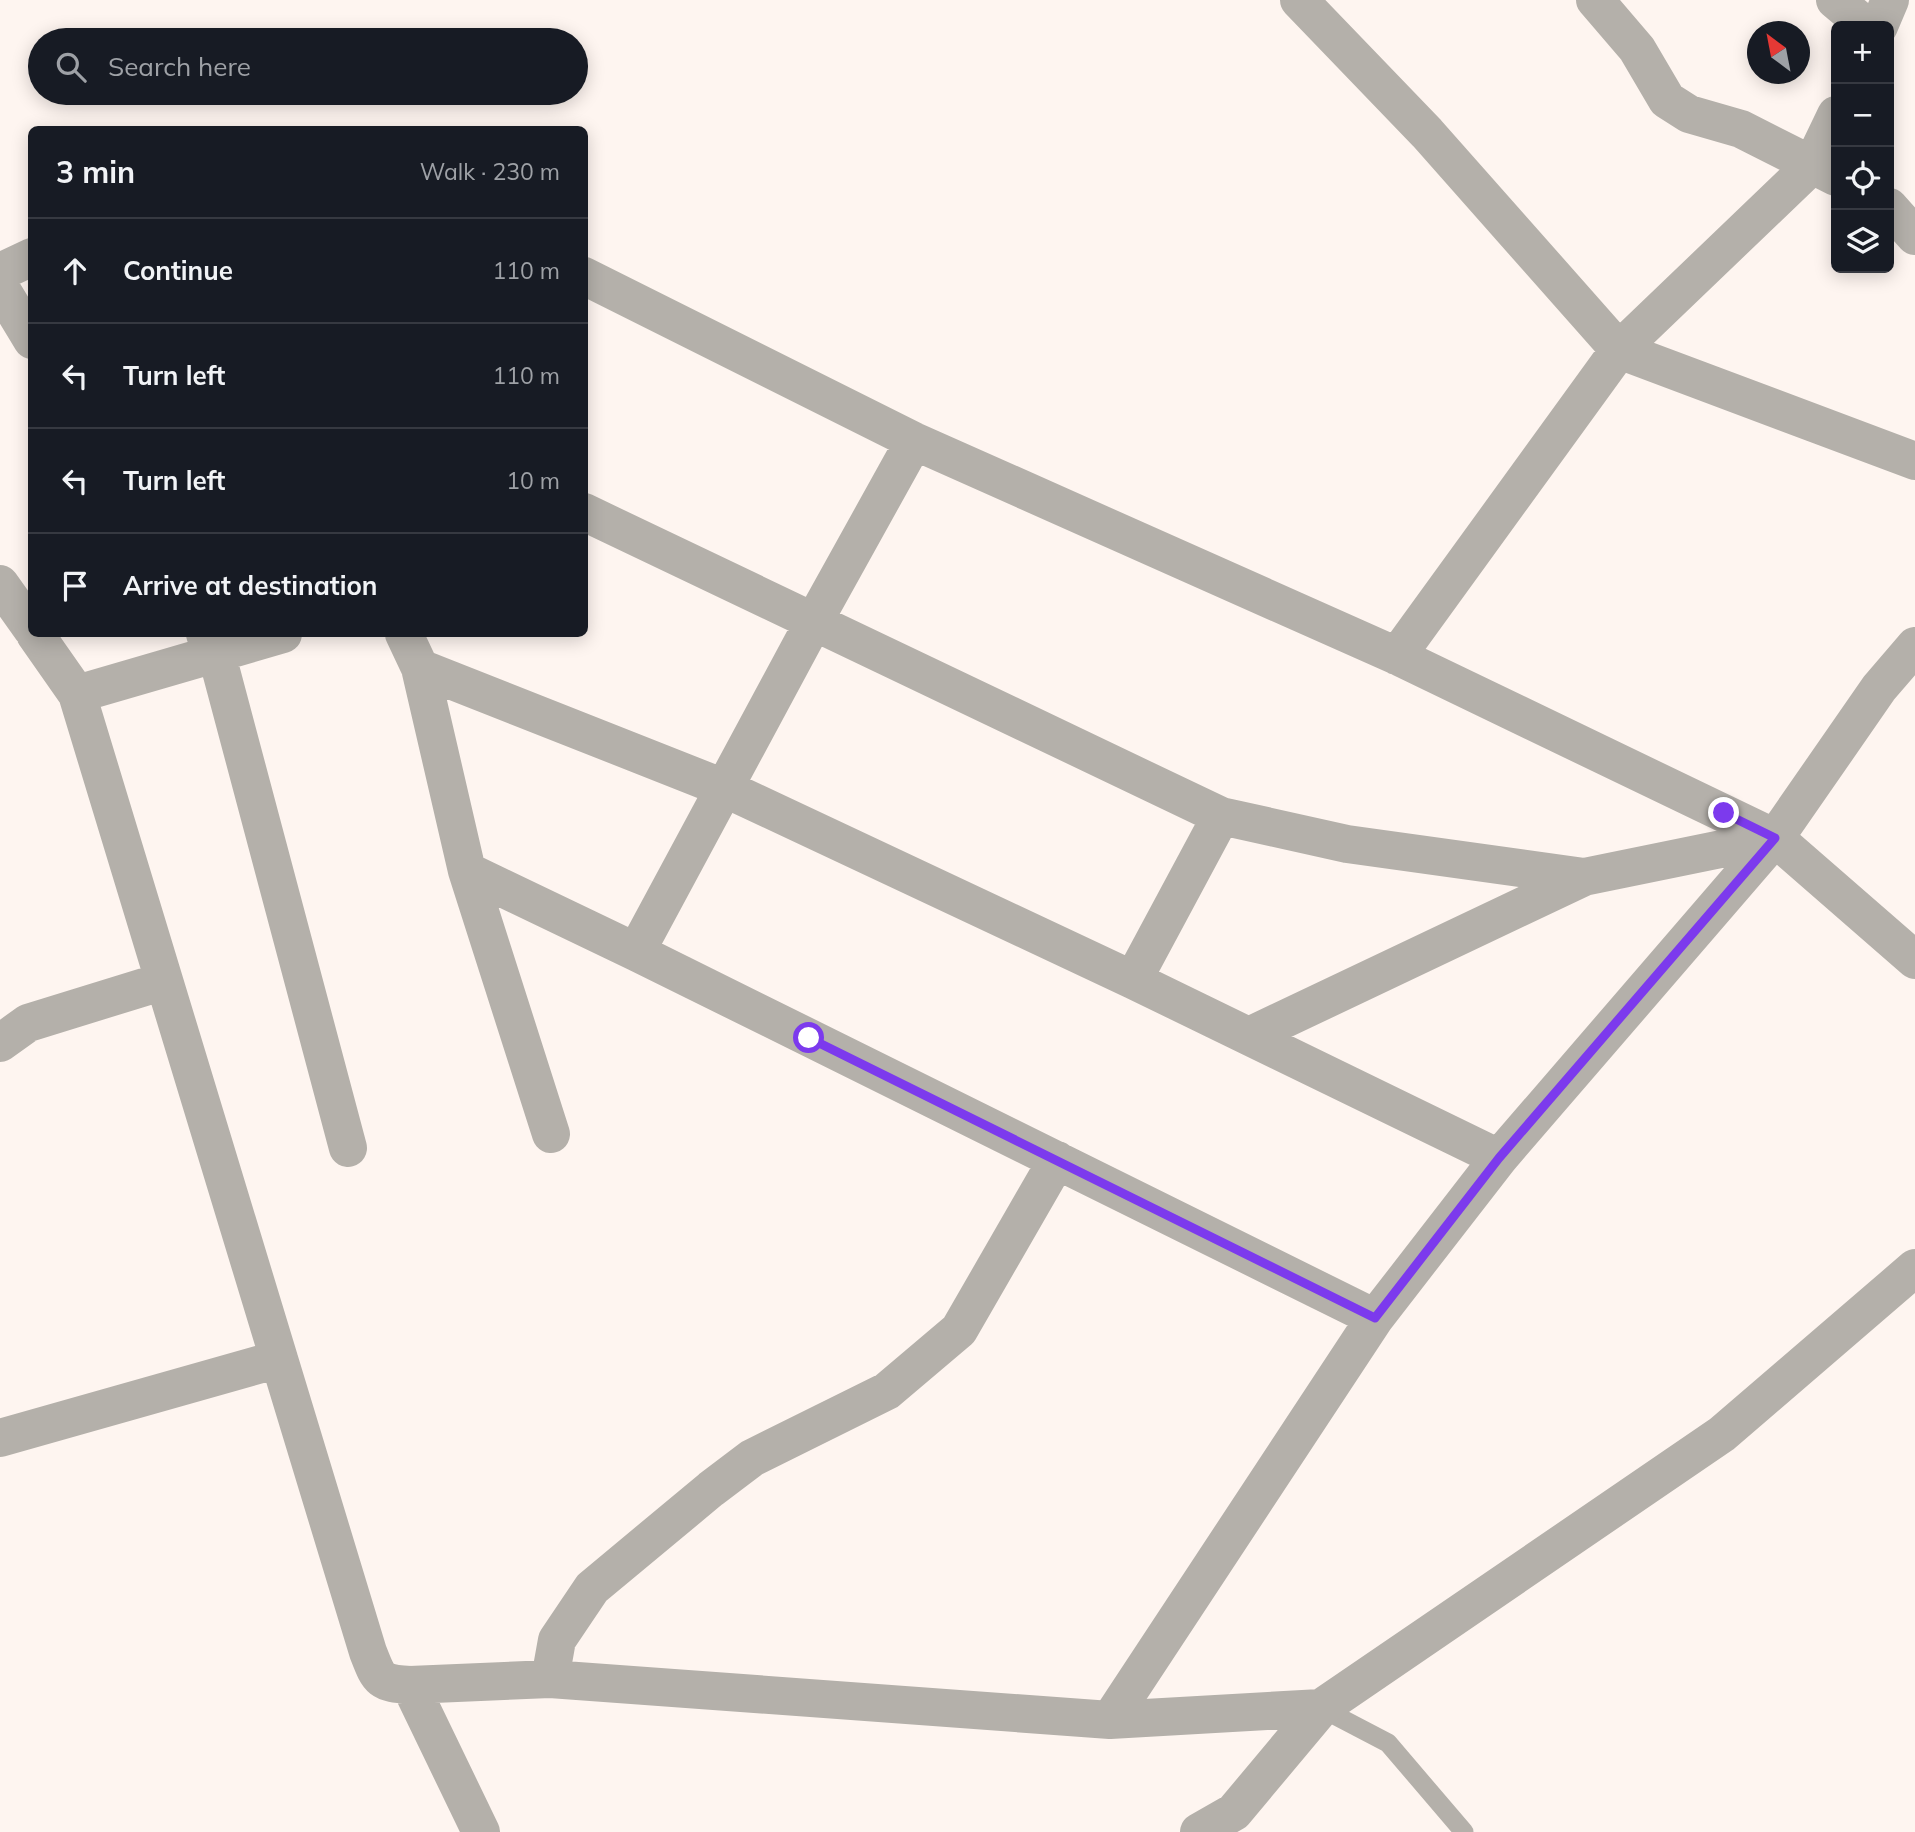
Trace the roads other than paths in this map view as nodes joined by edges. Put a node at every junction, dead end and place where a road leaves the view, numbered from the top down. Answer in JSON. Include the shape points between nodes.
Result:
{"nodes":[{"id":1,"x":1298,"y":0,"type":"edge"},
{"id":2,"x":1595,"y":0,"type":"edge"},
{"id":3,"x":1835,"y":0,"type":"edge"},
{"id":4,"x":1890,"y":0,"type":"edge"},
{"id":5,"x":1860,"y":21,"type":"edge"},
{"id":6,"x":1881,"y":21,"type":"edge"},
{"id":7,"x":1831,"y":138,"type":"edge"},
{"id":8,"x":1824,"y":171,"type":"edge"},
{"id":9,"x":1894,"y":205,"type":"edge"},
{"id":10,"x":1915,"y":207,"type":"edge"},
{"id":11,"x":1894,"y":210,"type":"edge"},
{"id":12,"x":1915,"y":236,"type":"edge"},
{"id":13,"x":28,"y":259,"type":"edge"},
{"id":14,"x":0,"y":272,"type":"edge"},
{"id":15,"x":588,"y":278,"type":"edge"},
{"id":16,"x":0,"y":287,"type":"edge"},
{"id":17,"x":28,"y":333,"type":"edge"},
{"id":18,"x":1619,"y":350,"type":"junction"},
{"id":19,"x":914,"y":441,"type":"junction"},
{"id":20,"x":1915,"y":461,"type":"edge"},
{"id":21,"x":588,"y":514,"type":"edge"},
{"id":22,"x":628,"y":534,"type":"junction"},
{"id":23,"x":588,"y":546,"type":"edge"},
{"id":24,"x":0,"y":584,"type":"edge"},
{"id":25,"x":28,"y":623,"type":"edge"},
{"id":26,"x":813,"y":623,"type":"junction"},
{"id":27,"x":37,"y":637,"type":"edge"},
{"id":28,"x":259,"y":637,"type":"edge"},
{"id":29,"x":405,"y":637,"type":"edge"},
{"id":30,"x":211,"y":643,"type":"edge"},
{"id":31,"x":1915,"y":646,"type":"edge"},
{"id":32,"x":1397,"y":656,"type":"junction"},
{"id":33,"x":420,"y":668,"type":"junction"},
{"id":34,"x":77,"y":694,"type":"junction"},
{"id":35,"x":724,"y":789,"type":"junction"},
{"id":36,"x":1221,"y":816,"type":"junction"},
{"id":37,"x":1775,"y":838,"type":"junction"},
{"id":38,"x":467,"y":871,"type":"junction"},
{"id":39,"x":1584,"y":877,"type":"junction"},
{"id":40,"x":636,"y":952,"type":"junction"},
{"id":41,"x":1915,"y":960,"type":"edge"},
{"id":42,"x":1133,"y":980,"type":"junction"},
{"id":43,"x":164,"y":981,"type":"junction"},
{"id":44,"x":1249,"y":1037,"type":"junction"},
{"id":45,"x":0,"y":1043,"type":"edge"},
{"id":46,"x":551,"y":1134,"type":"dead end"},
{"id":47,"x":348,"y":1148,"type":"dead end"},
{"id":48,"x":1499,"y":1158,"type":"junction"},
{"id":49,"x":1057,"y":1160,"type":"junction"},
{"id":50,"x":1915,"y":1268,"type":"edge"},
{"id":51,"x":1375,"y":1318,"type":"junction"},
{"id":52,"x":279,"y":1359,"type":"junction"},
{"id":53,"x":0,"y":1438,"type":"edge"},
{"id":54,"x":550,"y":1679,"type":"junction"},
{"id":55,"x":410,"y":1685,"type":"junction"},
{"id":56,"x":1321,"y":1708,"type":"junction"},
{"id":57,"x":1110,"y":1720,"type":"junction"},
{"id":58,"x":481,"y":1832,"type":"edge"},
{"id":59,"x":1199,"y":1832,"type":"edge"},
{"id":60,"x":1464,"y":1832,"type":"edge"}],
"edges":[{"from":1,"to":18,"type":"street","via":[[1427,133]]},
{"from":2,"to":8,"type":"street","via":[[1637,49],[1667,100],[1689,114],[1741,129]]},
{"from":3,"to":5,"type":"street"},
{"from":4,"to":6,"type":"street"},
{"from":7,"to":8,"type":"street"},
{"from":8,"to":18,"type":"street"},
{"from":9,"to":10,"type":"street"},
{"from":11,"to":12,"type":"street"},
{"from":13,"to":14,"type":"street"},
{"from":15,"to":19,"type":"street"},
{"from":16,"to":17,"type":"street"},
{"from":18,"to":20,"type":"street"},
{"from":18,"to":32,"type":"street"},
{"from":19,"to":26,"type":"street"},
{"from":19,"to":32,"type":"street"},
{"from":21,"to":22,"type":"street"},
{"from":22,"to":23,"type":"street"},
{"from":22,"to":26,"type":"street"},
{"from":24,"to":25,"type":"street"},
{"from":26,"to":35,"type":"street"},
{"from":26,"to":36,"type":"street"},
{"from":27,"to":34,"type":"street"},
{"from":28,"to":30,"type":"street"},
{"from":29,"to":33,"type":"street"},
{"from":30,"to":34,"type":"street"},
{"from":30,"to":47,"type":"street"},
{"from":31,"to":37,"type":"street","via":[[1880,688]]},
{"from":32,"to":37,"type":"street"},
{"from":33,"to":35,"type":"street"},
{"from":33,"to":38,"type":"street"},
{"from":34,"to":43,"type":"street"},
{"from":35,"to":40,"type":"street"},
{"from":35,"to":42,"type":"street"},
{"from":36,"to":39,"type":"street","via":[[1347,844]]},
{"from":36,"to":42,"type":"street"},
{"from":37,"to":39,"type":"street"},
{"from":37,"to":41,"type":"street"},
{"from":37,"to":48,"type":"street"},
{"from":38,"to":40,"type":"street"},
{"from":38,"to":46,"type":"street"},
{"from":39,"to":44,"type":"street"},
{"from":40,"to":49,"type":"street"},
{"from":42,"to":44,"type":"street"},
{"from":43,"to":45,"type":"street","via":[[27,1023]]},
{"from":43,"to":52,"type":"street"},
{"from":44,"to":48,"type":"street"},
{"from":48,"to":51,"type":"street"},
{"from":49,"to":51,"type":"street"},
{"from":49,"to":54,"type":"street","via":[[959,1329],[887,1391],[752,1458],[592,1588],[556,1640]]},
{"from":50,"to":56,"type":"street","via":[[1723,1434]]},
{"from":51,"to":57,"type":"street"},
{"from":52,"to":53,"type":"street"},
{"from":52,"to":55,"type":"street","via":[[368,1652],[381,1679]]},
{"from":54,"to":55,"type":"street"},
{"from":54,"to":57,"type":"street"},
{"from":55,"to":58,"type":"street"},
{"from":56,"to":57,"type":"street"},
{"from":56,"to":59,"type":"street","via":[[1234,1812]]},
{"from":56,"to":60,"type":"lane","via":[[1388,1743]]}]}
